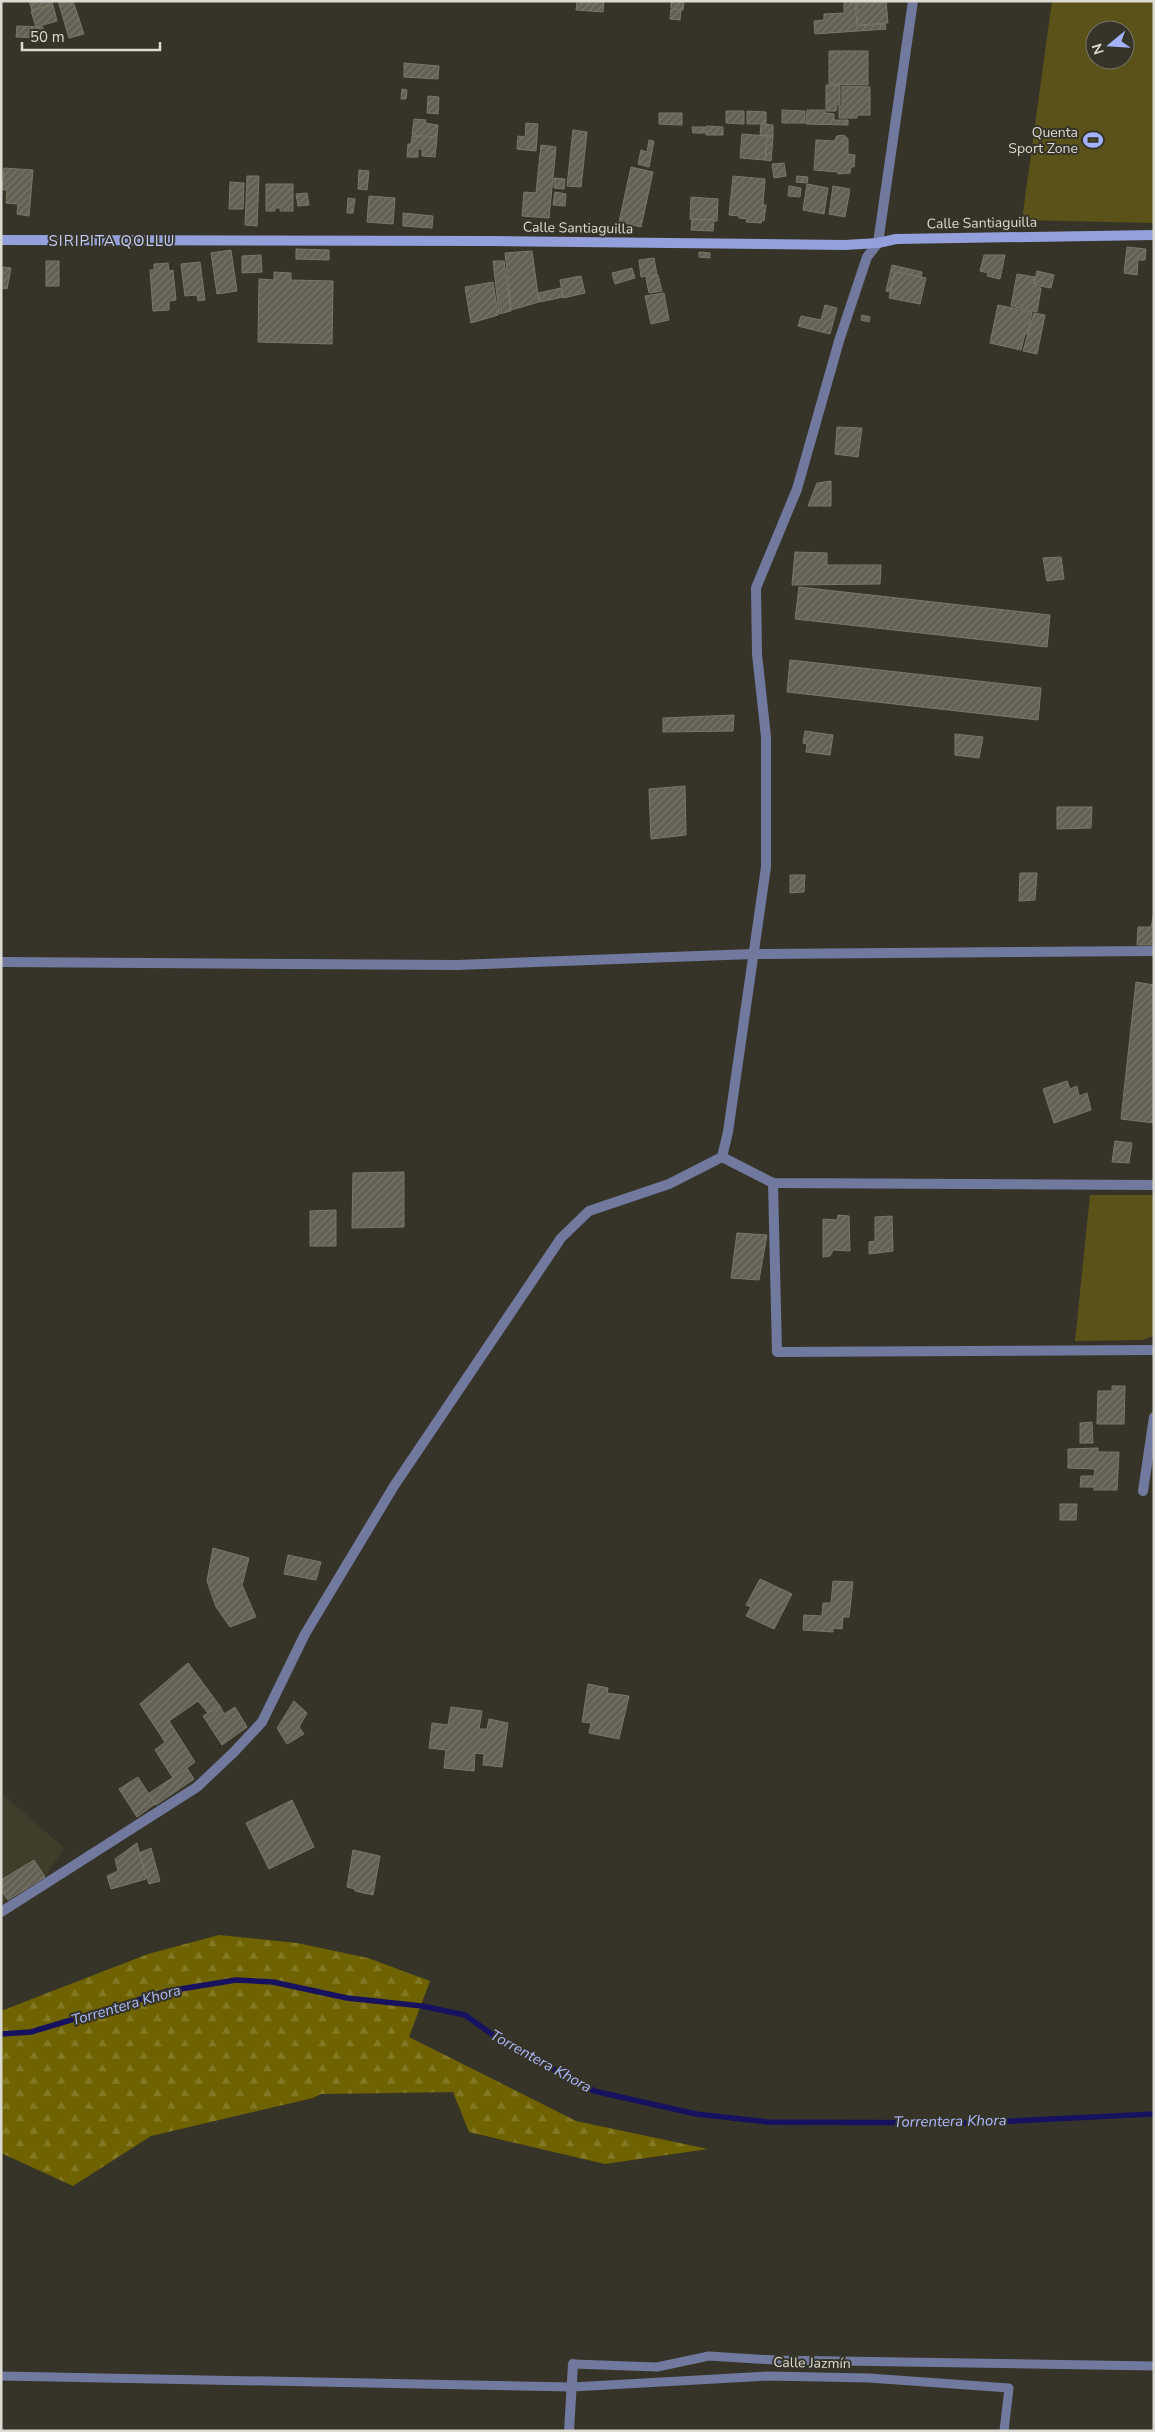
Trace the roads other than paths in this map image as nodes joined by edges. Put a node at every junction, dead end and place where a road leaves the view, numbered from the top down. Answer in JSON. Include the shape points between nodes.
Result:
{"nodes":[{"id":1,"x":913,"y":1,"type":"edge"},
{"id":2,"x":1154,"y":235,"type":"edge"},
{"id":3,"x":1,"y":240,"type":"edge"},
{"id":4,"x":878,"y":243,"type":"junction"},
{"id":5,"x":1154,"y":951,"type":"edge"},
{"id":6,"x":753,"y":954,"type":"junction"},
{"id":7,"x":1,"y":962,"type":"edge"},
{"id":8,"x":722,"y":1157,"type":"junction"},
{"id":9,"x":773,"y":1183,"type":"junction"},
{"id":10,"x":1154,"y":1185,"type":"edge"},
{"id":11,"x":1154,"y":1350,"type":"edge"},
{"id":12,"x":1154,"y":1417,"type":"edge"},
{"id":13,"x":1144,"y":1491,"type":"dead end"},
{"id":14,"x":1,"y":1912,"type":"edge"},
{"id":15,"x":573,"y":2364,"type":"joint"},
{"id":16,"x":1154,"y":2366,"type":"edge"},
{"id":17,"x":1,"y":2376,"type":"edge"},
{"id":18,"x":572,"y":2387,"type":"junction"},
{"id":19,"x":569,"y":2431,"type":"edge"},
{"id":20,"x":1004,"y":2431,"type":"edge"}],
"edges":[{"from":1,"to":4,"type":"street"},
{"from":2,"to":4,"type":"street","name":"Calle Santiaguilla","via":[[896,239]]},
{"from":3,"to":4,"type":"street","name":"Calle Santiaguilla"},
{"from":4,"to":6,"type":"street","via":[[867,256],[839,340],[797,489],[756,588],[757,654],[766,737],[766,868]]},
{"from":5,"to":6,"type":"street"},
{"from":6,"to":7,"type":"street","via":[[458,965]]},
{"from":6,"to":8,"type":"street"},
{"from":8,"to":9,"type":"street"},
{"from":8,"to":14,"type":"street","via":[[669,1184],[589,1212],[561,1238],[394,1486],[305,1634],[262,1722],[197,1787]]},
{"from":9,"to":10,"type":"street"},
{"from":9,"to":11,"type":"street","via":[[777,1352]]},
{"from":12,"to":13,"type":"street"},
{"from":15,"to":16,"type":"lane","via":[[657,2367],[709,2356],[774,2360]]},
{"from":15,"to":18,"type":"street"},
{"from":17,"to":18,"type":"lane"},
{"from":18,"to":19,"type":"street"},
{"from":18,"to":20,"type":"lane","name":"Calle Jazmín","via":[[768,2376],[869,2378],[1009,2388]]}]}
